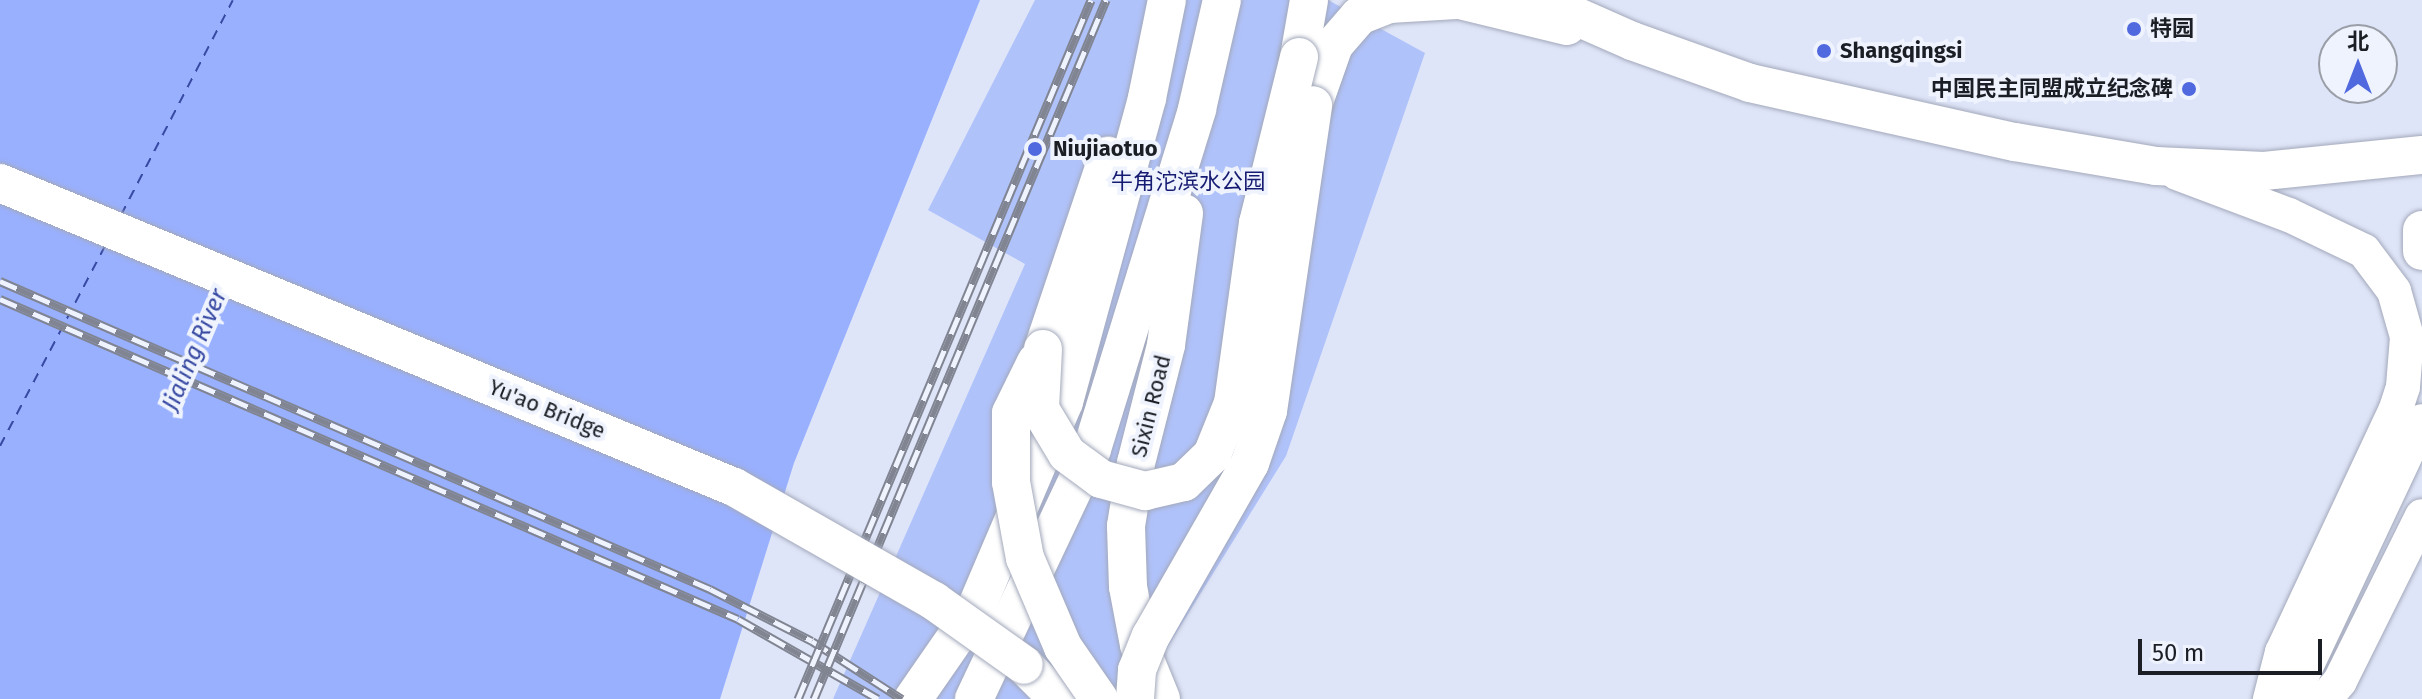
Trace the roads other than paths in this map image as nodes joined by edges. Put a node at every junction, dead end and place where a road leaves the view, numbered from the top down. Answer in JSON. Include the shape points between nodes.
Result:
{"nodes":[{"id":1,"x":1167,"y":0,"type":"edge"},
{"id":2,"x":1222,"y":0,"type":"edge"},
{"id":3,"x":1309,"y":0,"type":"edge"},
{"id":4,"x":1458,"y":0,"type":"edge"},
{"id":5,"x":1539,"y":0,"type":"edge"},
{"id":6,"x":1555,"y":0,"type":"edge"},
{"id":7,"x":1632,"y":41,"type":"junction"},
{"id":8,"x":1197,"y":109,"type":"junction"},
{"id":9,"x":2422,"y":155,"type":"edge"},
{"id":10,"x":2156,"y":166,"type":"junction"},
{"id":11,"x":0,"y":183,"type":"edge"},
{"id":12,"x":2422,"y":230,"type":"edge"},
{"id":13,"x":2422,"y":251,"type":"edge"},
{"id":14,"x":1043,"y":349,"type":"junction"},
{"id":15,"x":2422,"y":421,"type":"edge"},
{"id":16,"x":2422,"y":516,"type":"edge"},
{"id":17,"x":1024,"y":665,"type":"junction"},
{"id":18,"x":913,"y":699,"type":"edge"},
{"id":19,"x":974,"y":699,"type":"edge"},
{"id":20,"x":1042,"y":699,"type":"edge"},
{"id":21,"x":1058,"y":699,"type":"edge"},
{"id":22,"x":1099,"y":699,"type":"edge"},
{"id":23,"x":1135,"y":699,"type":"edge"},
{"id":24,"x":1161,"y":699,"type":"edge"},
{"id":25,"x":2270,"y":699,"type":"edge"},
{"id":26,"x":2291,"y":699,"type":"edge"},
{"id":27,"x":2325,"y":699,"type":"edge"}],
"edges":[{"from":1,"to":14,"type":"main road","via":[[1061,282]]},
{"from":1,"to":18,"type":"main road","via":[[1147,98],[1064,402],[976,608]]},
{"from":2,"to":8,"type":"main road"},
{"from":3,"to":14,"type":"main road","bridge":true,"via":[[1258,223],[1233,403],[1212,455],[1184,482],[1145,491],[1101,479],[1067,454],[1040,409]]},
{"from":4,"to":7,"type":"main road"},
{"from":4,"to":23,"type":"main road","bridge":true,"via":[[1389,4],[1359,16],[1334,45],[1313,105],[1268,411],[1250,463],[1151,636],[1137,670]]},
{"from":5,"to":7,"type":"main road"},
{"from":6,"to":7,"type":"main road"},
{"from":7,"to":10,"type":"main road","via":[[1750,83],[1872,113]]},
{"from":8,"to":19,"type":"main road","via":[[1092,449]]},
{"from":8,"to":24,"type":"main road","name":"Sixin Road","via":[[1166,345],[1126,526],[1128,587],[1139,645]]},
{"from":9,"to":10,"type":"main road","via":[[2264,171]]},
{"from":10,"to":25,"type":"main road","via":[[2275,209],[2364,251],[2394,291],[2407,337],[2403,387],[2395,411],[2282,652]]},
{"from":11,"to":17,"type":"main road","name":"Yu'ao Bridge","bridge":true,"via":[[734,487],[934,601]]},
{"from":12,"to":13,"type":"main road"},
{"from":14,"to":22,"type":"main road","bridge":true,"via":[[1011,413],[1011,482],[1025,558],[1063,647]]},
{"from":15,"to":26,"type":"main road"},
{"from":16,"to":27,"type":"main road","via":[[2340,681]]},
{"from":17,"to":20,"type":"main road"},
{"from":17,"to":21,"type":"main road","name":"Yu'ao Bridge"}]}
